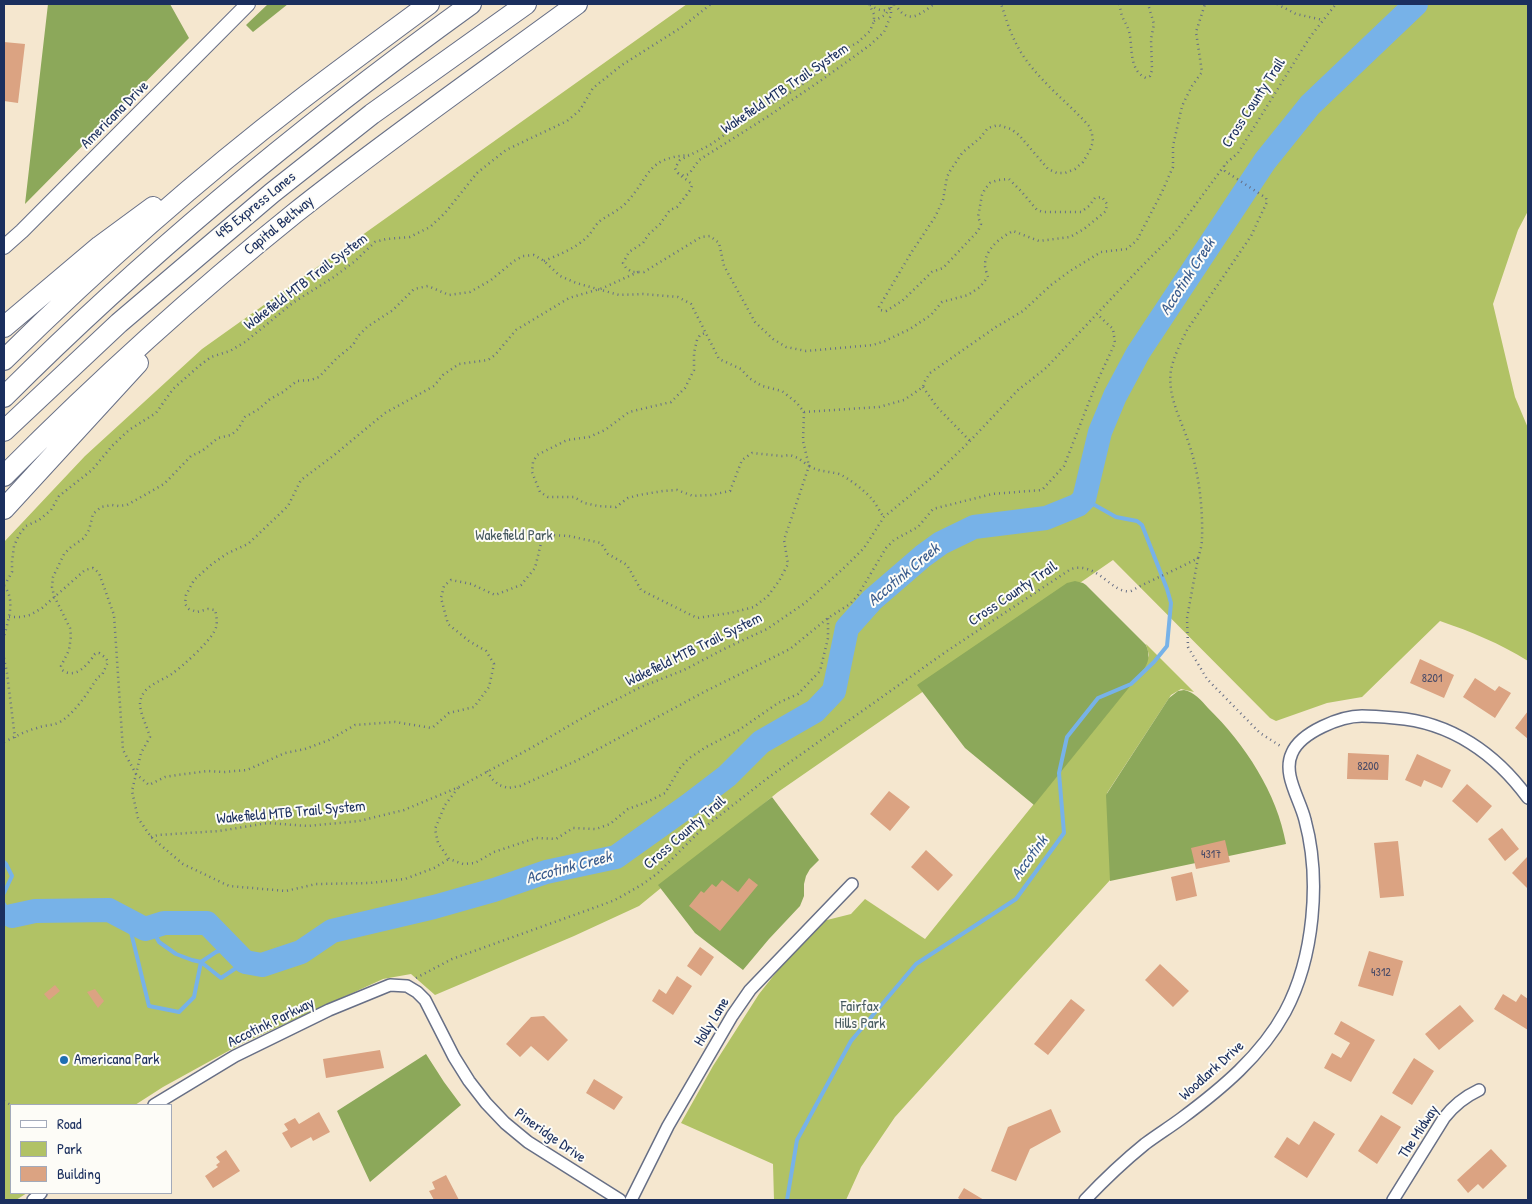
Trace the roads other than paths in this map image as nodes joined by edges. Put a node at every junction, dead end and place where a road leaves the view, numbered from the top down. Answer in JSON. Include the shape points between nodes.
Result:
{"nodes":[{"id":1,"x":248,"y":4,"type":"edge"},
{"id":2,"x":429,"y":4,"type":"edge"},
{"id":3,"x":471,"y":4,"type":"edge"},
{"id":4,"x":526,"y":4,"type":"edge"},
{"id":5,"x":577,"y":4,"type":"edge"},
{"id":6,"x":298,"y":102,"type":"junction"},
{"id":7,"x":4,"y":247,"type":"edge"},
{"id":8,"x":232,"y":265,"type":"junction"},
{"id":9,"x":4,"y":327,"type":"edge"},
{"id":10,"x":4,"y":360,"type":"edge"},
{"id":11,"x":4,"y":397,"type":"edge"},
{"id":12,"x":4,"y":431,"type":"edge"},
{"id":13,"x":4,"y":476,"type":"edge"},
{"id":14,"x":4,"y":508,"type":"edge"},
{"id":15,"x":1528,"y":798,"type":"edge"},
{"id":16,"x":852,"y":884,"type":"dead end"},
{"id":17,"x":407,"y":986,"type":"joint"},
{"id":18,"x":1480,"y":1090,"type":"dead end"},
{"id":19,"x":156,"y":1104,"type":"edge"},
{"id":20,"x":620,"y":1200,"type":"edge"},
{"id":21,"x":631,"y":1200,"type":"edge"},
{"id":22,"x":1085,"y":1200,"type":"edge"},
{"id":23,"x":1393,"y":1200,"type":"edge"}],
"edges":[{"from":1,"to":7,"type":"street","name":"Americana Drive"},
{"from":2,"to":6,"type":"highway"},
{"from":3,"to":11,"type":"highway","name":"495 Express Lanes","via":[[243,179],[79,325]]},
{"from":4,"to":12,"type":"highway","name":"495 Express Lanes","via":[[372,114],[265,199],[119,323]]},
{"from":5,"to":8,"type":"highway","name":"Capital Beltway","via":[[357,165]]},
{"from":6,"to":9,"type":"highway","via":[[100,246]]},
{"from":6,"to":10,"type":"highway","via":[[96,272]]},
{"from":8,"to":13,"type":"highway","name":"Capital Beltway","via":[[123,361]]},
{"from":8,"to":14,"type":"highway"},
{"from":15,"to":22,"type":"street","name":"Woodlark Drive","via":[[1516,780],[1482,750],[1435,726],[1410,720],[1361,716],[1342,719],[1323,726],[1297,744],[1291,753],[1290,775],[1305,819],[1311,850],[1313,898],[1309,938],[1293,995],[1265,1042],[1233,1077],[1146,1143]]},
{"from":16,"to":21,"type":"street","name":"Holly Lane","via":[[750,990],[668,1126]]},
{"from":17,"to":19,"type":"street","name":"Accotink Parkway","via":[[390,985],[329,1010],[236,1056]]},
{"from":17,"to":20,"type":"street","name":"Pineridge Drive","via":[[425,1000],[469,1081],[504,1123],[528,1142]]},
{"from":18,"to":23,"type":"street","name":"The Midway","via":[[1453,1106]]}]}
